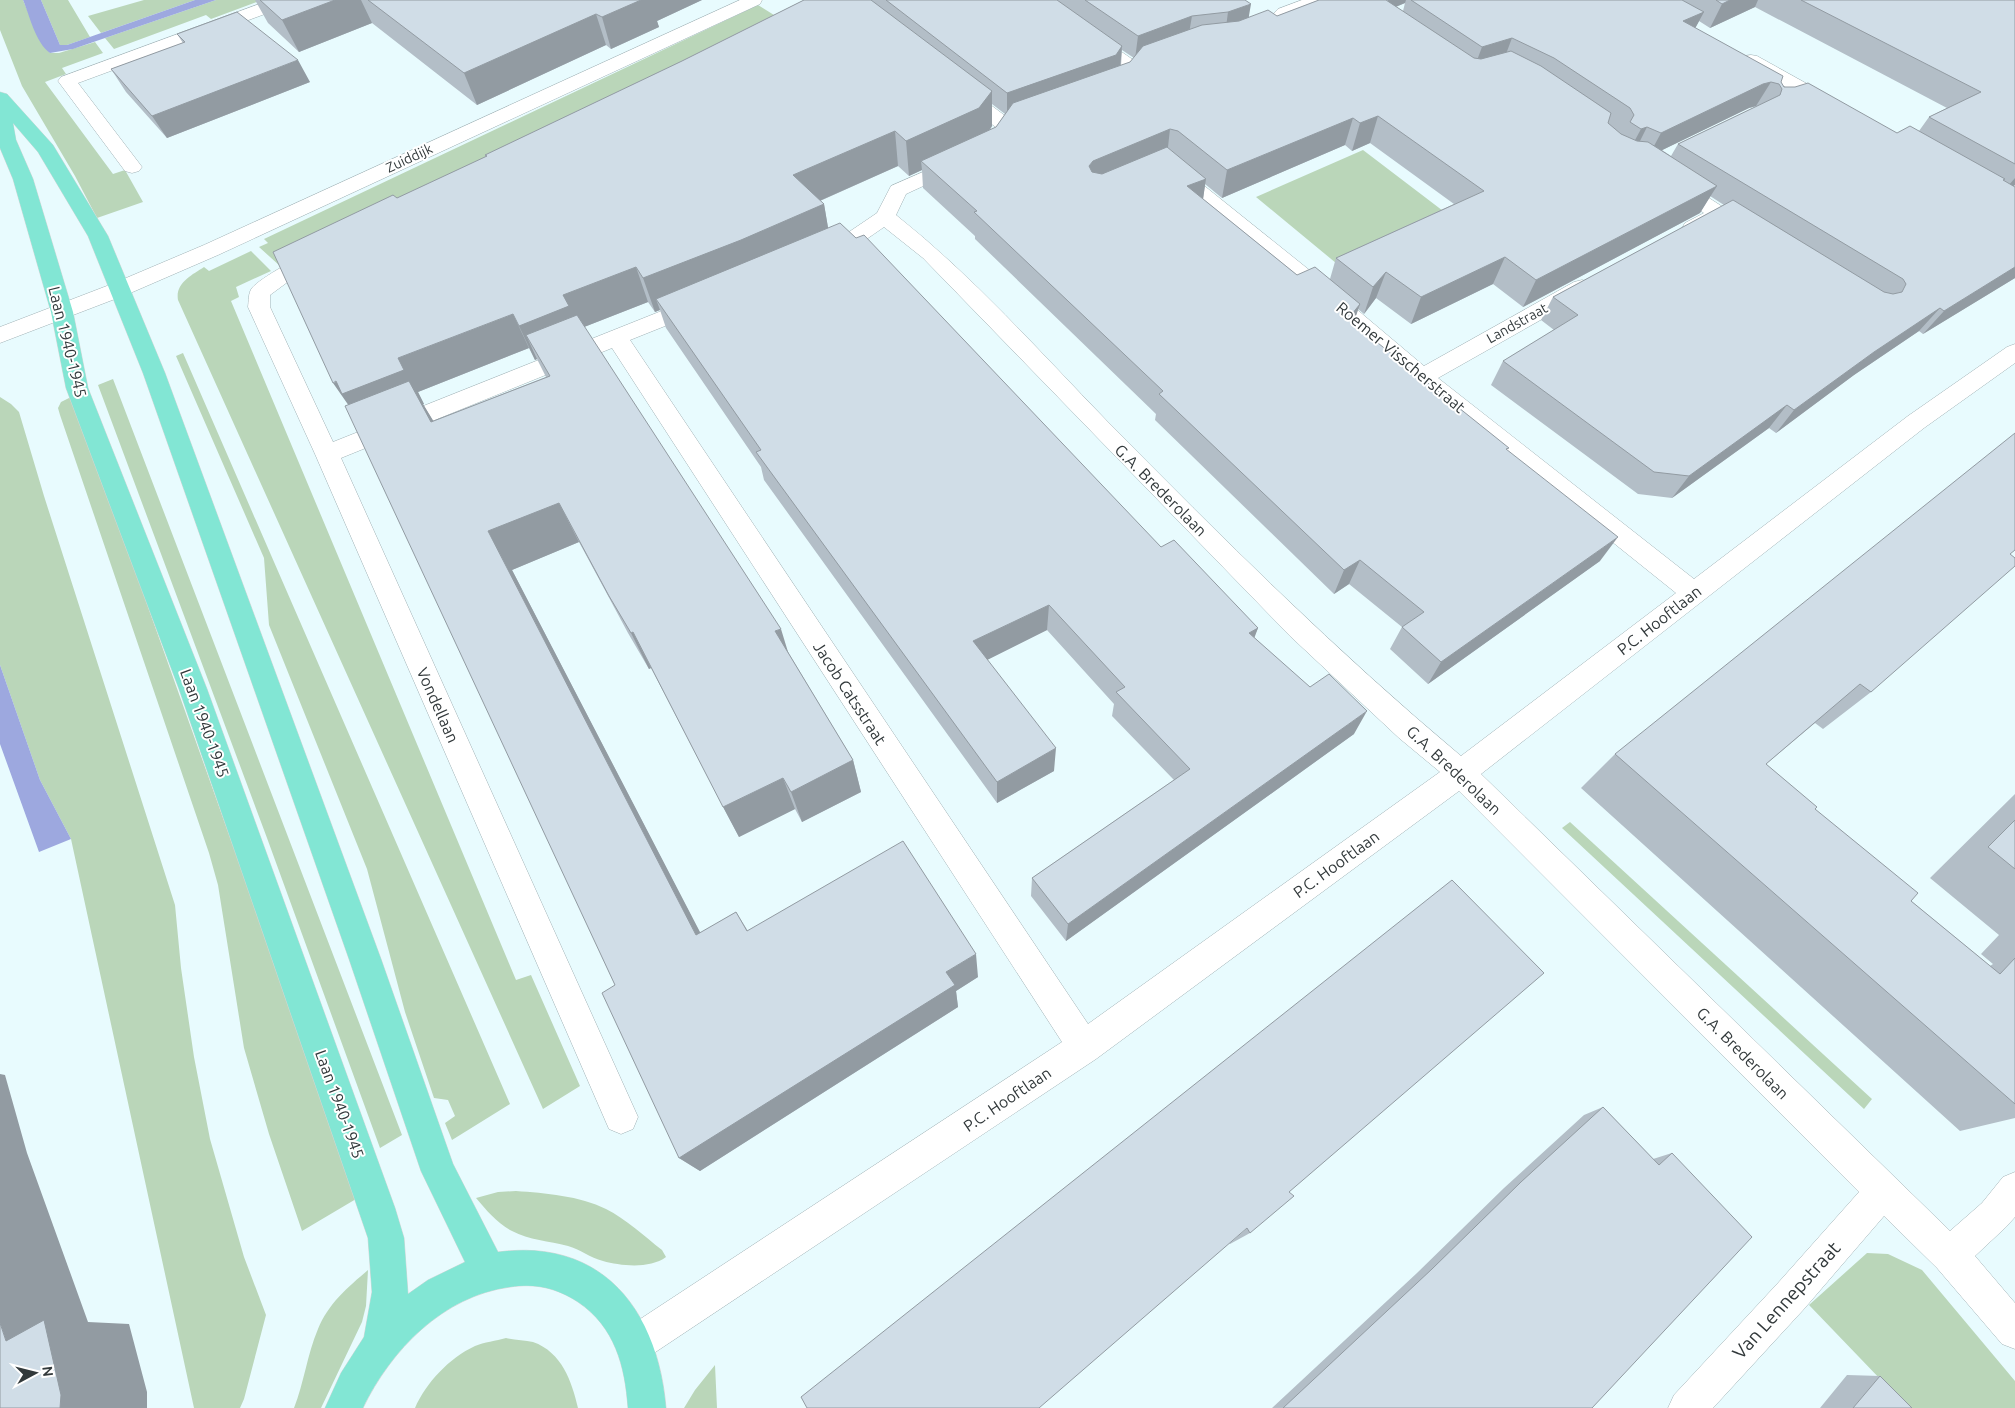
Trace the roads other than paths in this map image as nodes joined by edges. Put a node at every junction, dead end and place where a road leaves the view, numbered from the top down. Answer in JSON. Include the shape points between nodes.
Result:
{"nodes":[{"id":1,"x":286,"y":0,"type":"edge"},
{"id":2,"x":754,"y":0,"type":"edge"},
{"id":3,"x":1036,"y":0,"type":"edge"},
{"id":4,"x":1317,"y":0,"type":"edge"},
{"id":5,"x":1237,"y":38,"type":"edge"},
{"id":6,"x":1738,"y":53,"type":"edge"},
{"id":7,"x":1150,"y":62,"type":"edge"},
{"id":8,"x":1133,"y":68,"type":"junction"},
{"id":9,"x":951,"y":84,"type":"edge"},
{"id":10,"x":1121,"y":84,"type":"edge"},
{"id":11,"x":1806,"y":91,"type":"junction"},
{"id":12,"x":0,"y":98,"type":"edge"},
{"id":13,"x":1784,"y":101,"type":"edge"},
{"id":14,"x":0,"y":103,"type":"edge"},
{"id":15,"x":1849,"y":116,"type":"edge"},
{"id":16,"x":1023,"y":119,"type":"edge"},
{"id":17,"x":1005,"y":125,"type":"junction"},
{"id":18,"x":994,"y":141,"type":"edge"},
{"id":19,"x":970,"y":157,"type":"edge"},
{"id":20,"x":132,"y":167,"type":"dead end"},
{"id":21,"x":1157,"y":168,"type":"edge"},
{"id":22,"x":1655,"y":172,"type":"edge"},
{"id":23,"x":885,"y":217,"type":"junction"},
{"id":24,"x":1677,"y":236,"type":"edge"},
{"id":25,"x":335,"y":249,"type":"edge"},
{"id":26,"x":800,"y":262,"type":"edge"},
{"id":27,"x":1601,"y":277,"type":"edge"},
{"id":28,"x":120,"y":289,"type":"junction"},
{"id":29,"x":713,"y":298,"type":"edge"},
{"id":30,"x":62,"y":312,"type":"junction"},
{"id":31,"x":0,"y":336,"type":"edge"},
{"id":32,"x":617,"y":338,"type":"junction"},
{"id":33,"x":2015,"y":352,"type":"edge"},
{"id":34,"x":1422,"y":377,"type":"junction"},
{"id":35,"x":328,"y":454,"type":"junction"},
{"id":36,"x":1694,"y":593,"type":"junction"},
{"id":37,"x":1461,"y":773,"type":"junction"},
{"id":38,"x":1084,"y":1047,"type":"junction"},
{"id":39,"x":621,"y":1117,"type":"dead end"},
{"id":40,"x":2015,"y":1189,"type":"edge"},
{"id":41,"x":1883,"y":1191,"type":"junction"},
{"id":42,"x":1950,"y":1255,"type":"junction"},
{"id":43,"x":488,"y":1272,"type":"junction"},
{"id":44,"x":2015,"y":1331,"type":"edge"},
{"id":45,"x":635,"y":1344,"type":"junction"},
{"id":46,"x":381,"y":1345,"type":"junction"},
{"id":47,"x":344,"y":1408,"type":"edge"},
{"id":48,"x":647,"y":1408,"type":"edge"},
{"id":49,"x":1687,"y":1408,"type":"edge"}],
"edges":[{"from":1,"to":20,"type":"street","via":[[67,81]]},
{"from":2,"to":28,"type":"street","name":"Zuiddijk"},
{"from":3,"to":8,"type":"street"},
{"from":4,"to":5,"type":"street","via":[[1277,9],[1273,25]]},
{"from":6,"to":11,"type":"street"},
{"from":7,"to":8,"type":"street"},
{"from":8,"to":10,"type":"street"},
{"from":9,"to":17,"type":"street"},
{"from":11,"to":13,"type":"street"},
{"from":11,"to":15,"type":"street"},
{"from":12,"to":28,"type":"main road","via":[[46,148],[93,225]]},
{"from":14,"to":30,"type":"main road","name":"Laan 1940-1945","via":[[6,140],[23,179]]},
{"from":16,"to":17,"type":"street"},
{"from":17,"to":18,"type":"street"},
{"from":19,"to":23,"type":"street","via":[[898,190]]},
{"from":21,"to":34,"type":"street","name":"Roemer Visscherstraat","via":[[1166,164]]},
{"from":22,"to":24,"type":"street","via":[[1727,218]]},
{"from":23,"to":26,"type":"street","via":[[853,239]]},
{"from":23,"to":37,"type":"street","name":"G.A. Brederolaan","via":[[930,253],[1299,628]]},
{"from":25,"to":35,"type":"street","name":"Vondellaan","via":[[282,276],[260,292],[259,307]]},
{"from":27,"to":34,"type":"street","name":"Landstraat"},
{"from":28,"to":30,"type":"street","name":"Zuiddijk"},
{"from":28,"to":43,"type":"main road","via":[[234,592],[438,1171]]},
{"from":29,"to":32,"type":"street"},
{"from":30,"to":31,"type":"street","name":"Zuiddijk"},
{"from":30,"to":46,"type":"main road","name":"Laan 1940-1945","via":[[77,388],[193,689],[377,1208],[386,1238],[390,1292]]},
{"from":32,"to":35,"type":"street"},
{"from":32,"to":38,"type":"street","name":"Jacob Catsstraat"},
{"from":33,"to":36,"type":"street","name":"P.C. Hooftlaan","via":[[1916,422]]},
{"from":34,"to":36,"type":"street","name":"Roemer Visscherstraat"},
{"from":35,"to":39,"type":"street","name":"Vondellaan"},
{"from":36,"to":37,"type":"street","name":"P.C. Hooftlaan"},
{"from":37,"to":38,"type":"street","name":"P.C. Hooftlaan"},
{"from":37,"to":41,"type":"street","name":"G.A. Brederolaan"},
{"from":38,"to":45,"type":"street","name":"P.C. Hooftlaan"},
{"from":40,"to":42,"type":"street","via":[[1994,1214]]},
{"from":41,"to":42,"type":"street","name":"G.A. Brederolaan"},
{"from":41,"to":49,"type":"street","name":"Van Lennepstraat"},
{"from":42,"to":44,"type":"street","name":"G.A. Brederolaan"},
{"from":43,"to":45,"type":"main road","via":[[519,1267],[549,1269],[575,1279],[610,1305]]},
{"from":43,"to":46,"type":"main road","via":[[439,1293],[408,1316]]},
{"from":45,"to":48,"type":"main road"},
{"from":46,"to":47,"type":"main road","via":[[352,1388]]}]}
